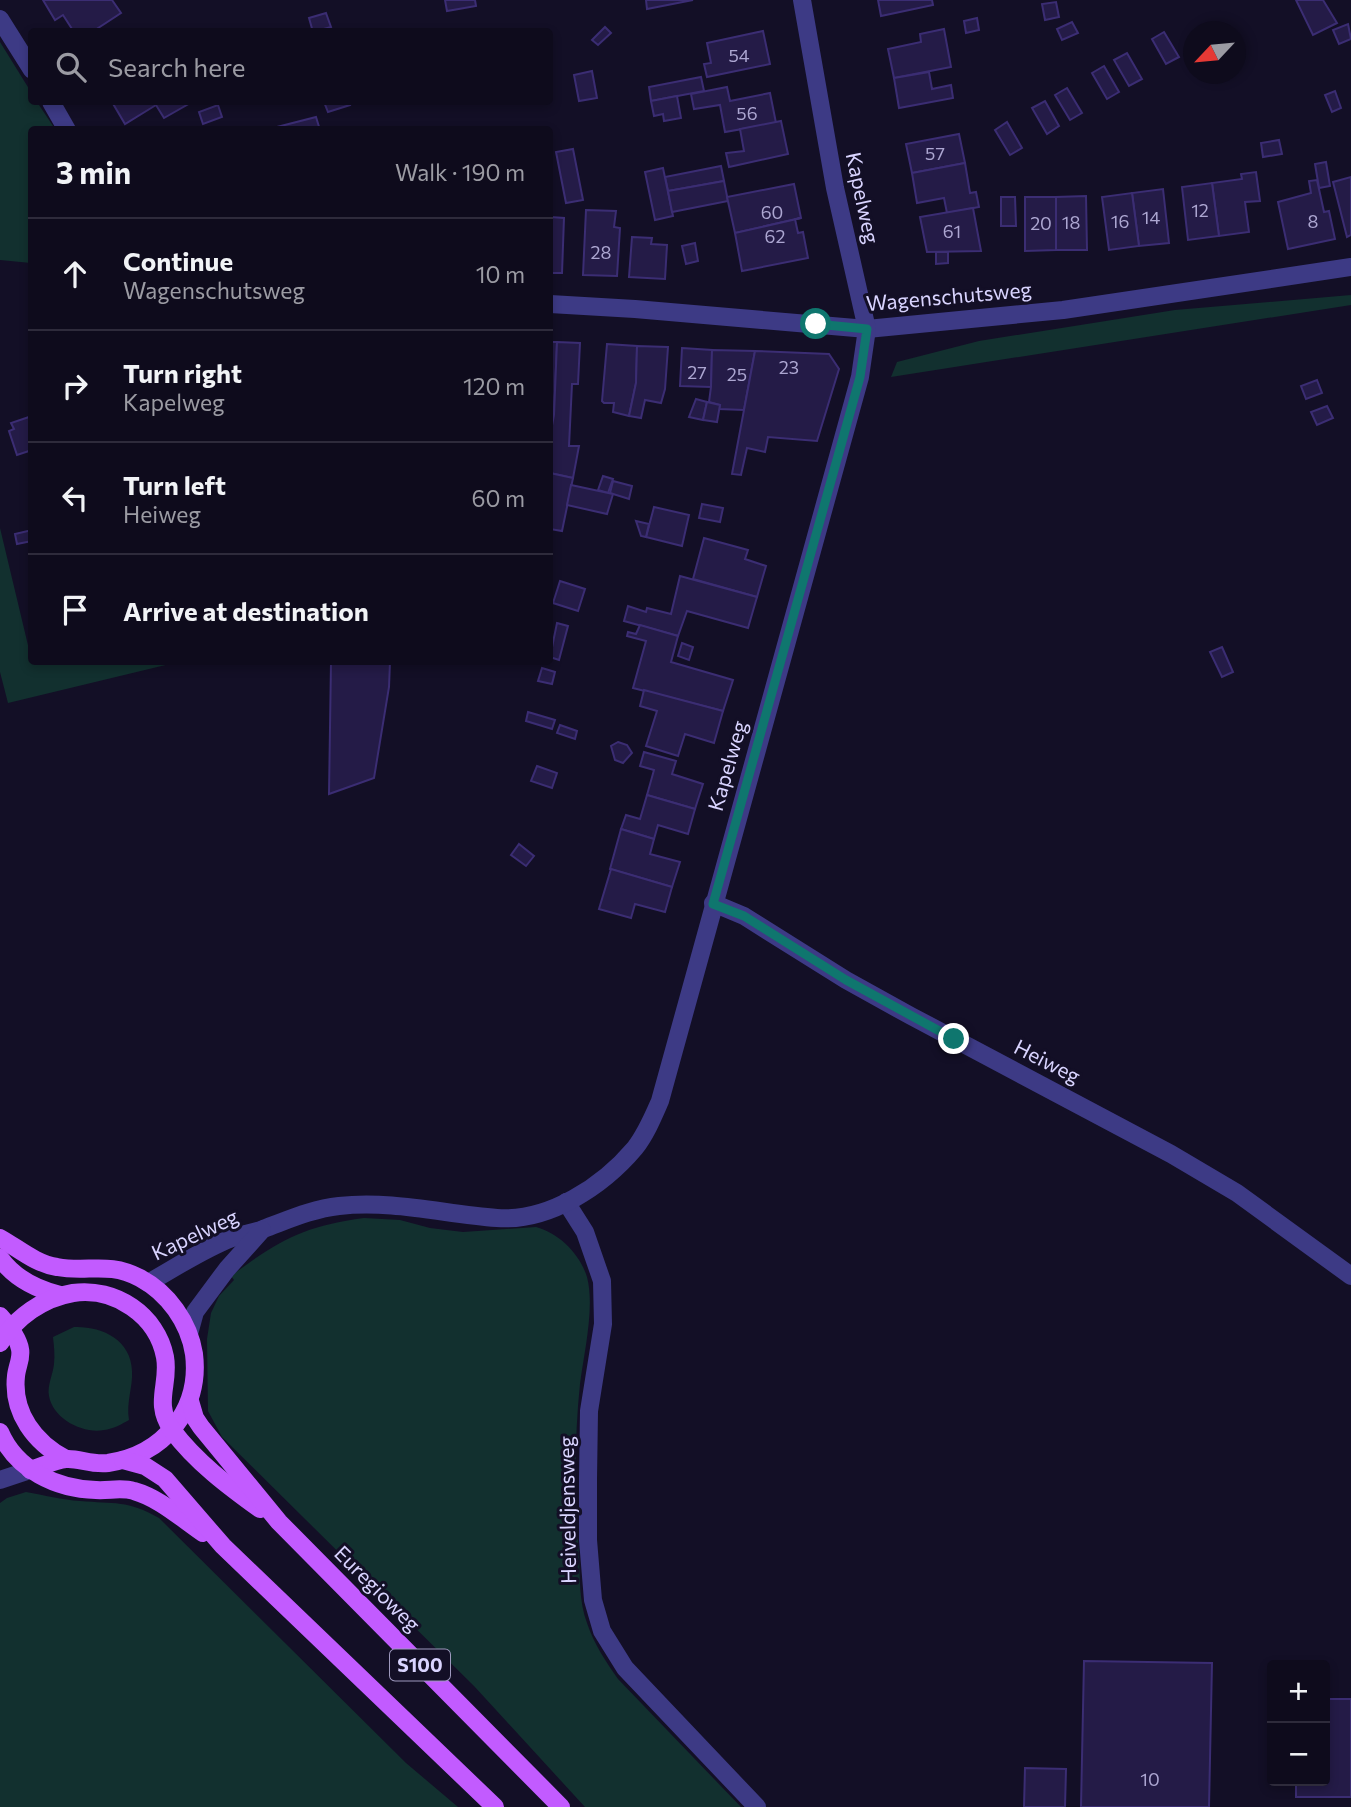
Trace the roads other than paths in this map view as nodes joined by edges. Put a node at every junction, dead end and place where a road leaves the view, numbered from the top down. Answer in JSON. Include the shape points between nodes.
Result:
{"nodes":[{"id":1,"x":802,"y":0,"type":"edge"},
{"id":2,"x":0,"y":19,"type":"edge"},
{"id":3,"x":28,"y":63,"type":"edge"},
{"id":4,"x":53,"y":105,"type":"edge"},
{"id":5,"x":65,"y":126,"type":"edge"},
{"id":6,"x":1351,"y":267,"type":"edge"},
{"id":7,"x":553,"y":304,"type":"edge"},
{"id":8,"x":867,"y":329,"type":"junction"},
{"id":9,"x":713,"y":904,"type":"junction"},
{"id":10,"x":566,"y":1202,"type":"junction"},
{"id":11,"x":262,"y":1230,"type":"junction"},
{"id":12,"x":0,"y":1238,"type":"edge"},
{"id":13,"x":0,"y":1258,"type":"edge"},
{"id":14,"x":1351,"y":1276,"type":"edge"},
{"id":15,"x":148,"y":1283,"type":"junction"},
{"id":16,"x":60,"y":1295,"type":"junction"},
{"id":17,"x":116,"y":1298,"type":"junction"},
{"id":18,"x":3,"y":1329,"type":"edge"},
{"id":19,"x":189,"y":1334,"type":"junction"},
{"id":20,"x":190,"y":1401,"type":"junction"},
{"id":21,"x":172,"y":1429,"type":"junction"},
{"id":22,"x":0,"y":1432,"type":"edge"},
{"id":23,"x":66,"y":1459,"type":"junction"},
{"id":24,"x":123,"y":1460,"type":"junction"},
{"id":25,"x":30,"y":1470,"type":"junction"},
{"id":26,"x":0,"y":1480,"type":"edge"},
{"id":27,"x":279,"y":1522,"type":"junction"},
{"id":28,"x":223,"y":1546,"type":"junction"},
{"id":29,"x":495,"y":1807,"type":"edge"},
{"id":30,"x":561,"y":1807,"type":"edge"},
{"id":31,"x":757,"y":1807,"type":"edge"}],
"edges":[{"from":1,"to":8,"type":"street","name":"Kapelweg","via":[[835,188]]},
{"from":2,"to":3,"type":"street"},
{"from":4,"to":5,"type":"street"},
{"from":6,"to":8,"type":"street","name":"Wagenschutsweg","via":[[1063,310]]},
{"from":7,"to":8,"type":"street","name":"Wagenschutsweg"},
{"from":8,"to":9,"type":"street","name":"Kapelweg","via":[[860,377]]},
{"from":9,"to":10,"type":"street","name":"Kapelweg","via":[[660,1101],[649,1126],[605,1178]]},
{"from":9,"to":14,"type":"street","name":"Heiweg","via":[[744,916],[846,980],[1171,1154],[1237,1193]]},
{"from":10,"to":11,"type":"street","name":"Kapelweg","via":[[530,1215],[500,1218],[373,1203],[335,1206]]},
{"from":10,"to":31,"type":"street","name":"Heiveldjensweg","via":[[585,1232],[602,1282],[603,1324],[589,1411],[588,1479],[593,1600],[602,1632],[625,1668]]},
{"from":11,"to":15,"type":"street","name":"Kapelweg","via":[[232,1238]]},
{"from":11,"to":19,"type":"street","name":"Kapelweg","via":[[195,1312]]},
{"from":12,"to":15,"type":"main road","via":[[56,1267],[118,1270]]},
{"from":13,"to":16,"type":"main road","via":[[21,1280]]},
{"from":15,"to":17,"type":"main road"},
{"from":15,"to":19,"type":"main road","via":[[168,1300]]},
{"from":16,"to":17,"type":"main road","via":[[98,1293]]},
{"from":16,"to":18,"type":"main road"},
{"from":17,"to":21,"type":"main road","via":[[134,1308],[159,1339],[166,1378],[161,1400]]},
{"from":18,"to":23,"type":"main road","via":[[20,1349],[16,1376],[20,1412],[40,1441]]},
{"from":19,"to":20,"type":"main road","via":[[195,1374]]},
{"from":20,"to":21,"type":"main road"},
{"from":20,"to":27,"type":"main road","name":"Euregioweg","number":"S100","via":[[201,1427]]},
{"from":21,"to":24,"type":"main road","via":[[150,1448]]},
{"from":21,"to":27,"type":"main road","name":"Euregioweg","number":"S100","via":[[218,1479]]},
{"from":22,"to":25,"type":"main road"},
{"from":23,"to":24,"type":"main road","via":[[87,1464]]},
{"from":23,"to":25,"type":"main road"},
{"from":24,"to":28,"type":"main road","number":"S100","via":[[145,1466],[165,1479]]},
{"from":25,"to":26,"type":"street"},
{"from":25,"to":28,"type":"main road","number":"S100","via":[[74,1488],[122,1488],[152,1499]]},
{"from":27,"to":30,"type":"main road","name":"Euregioweg","number":"S100"},
{"from":28,"to":29,"type":"main road","number":"S100"}]}
